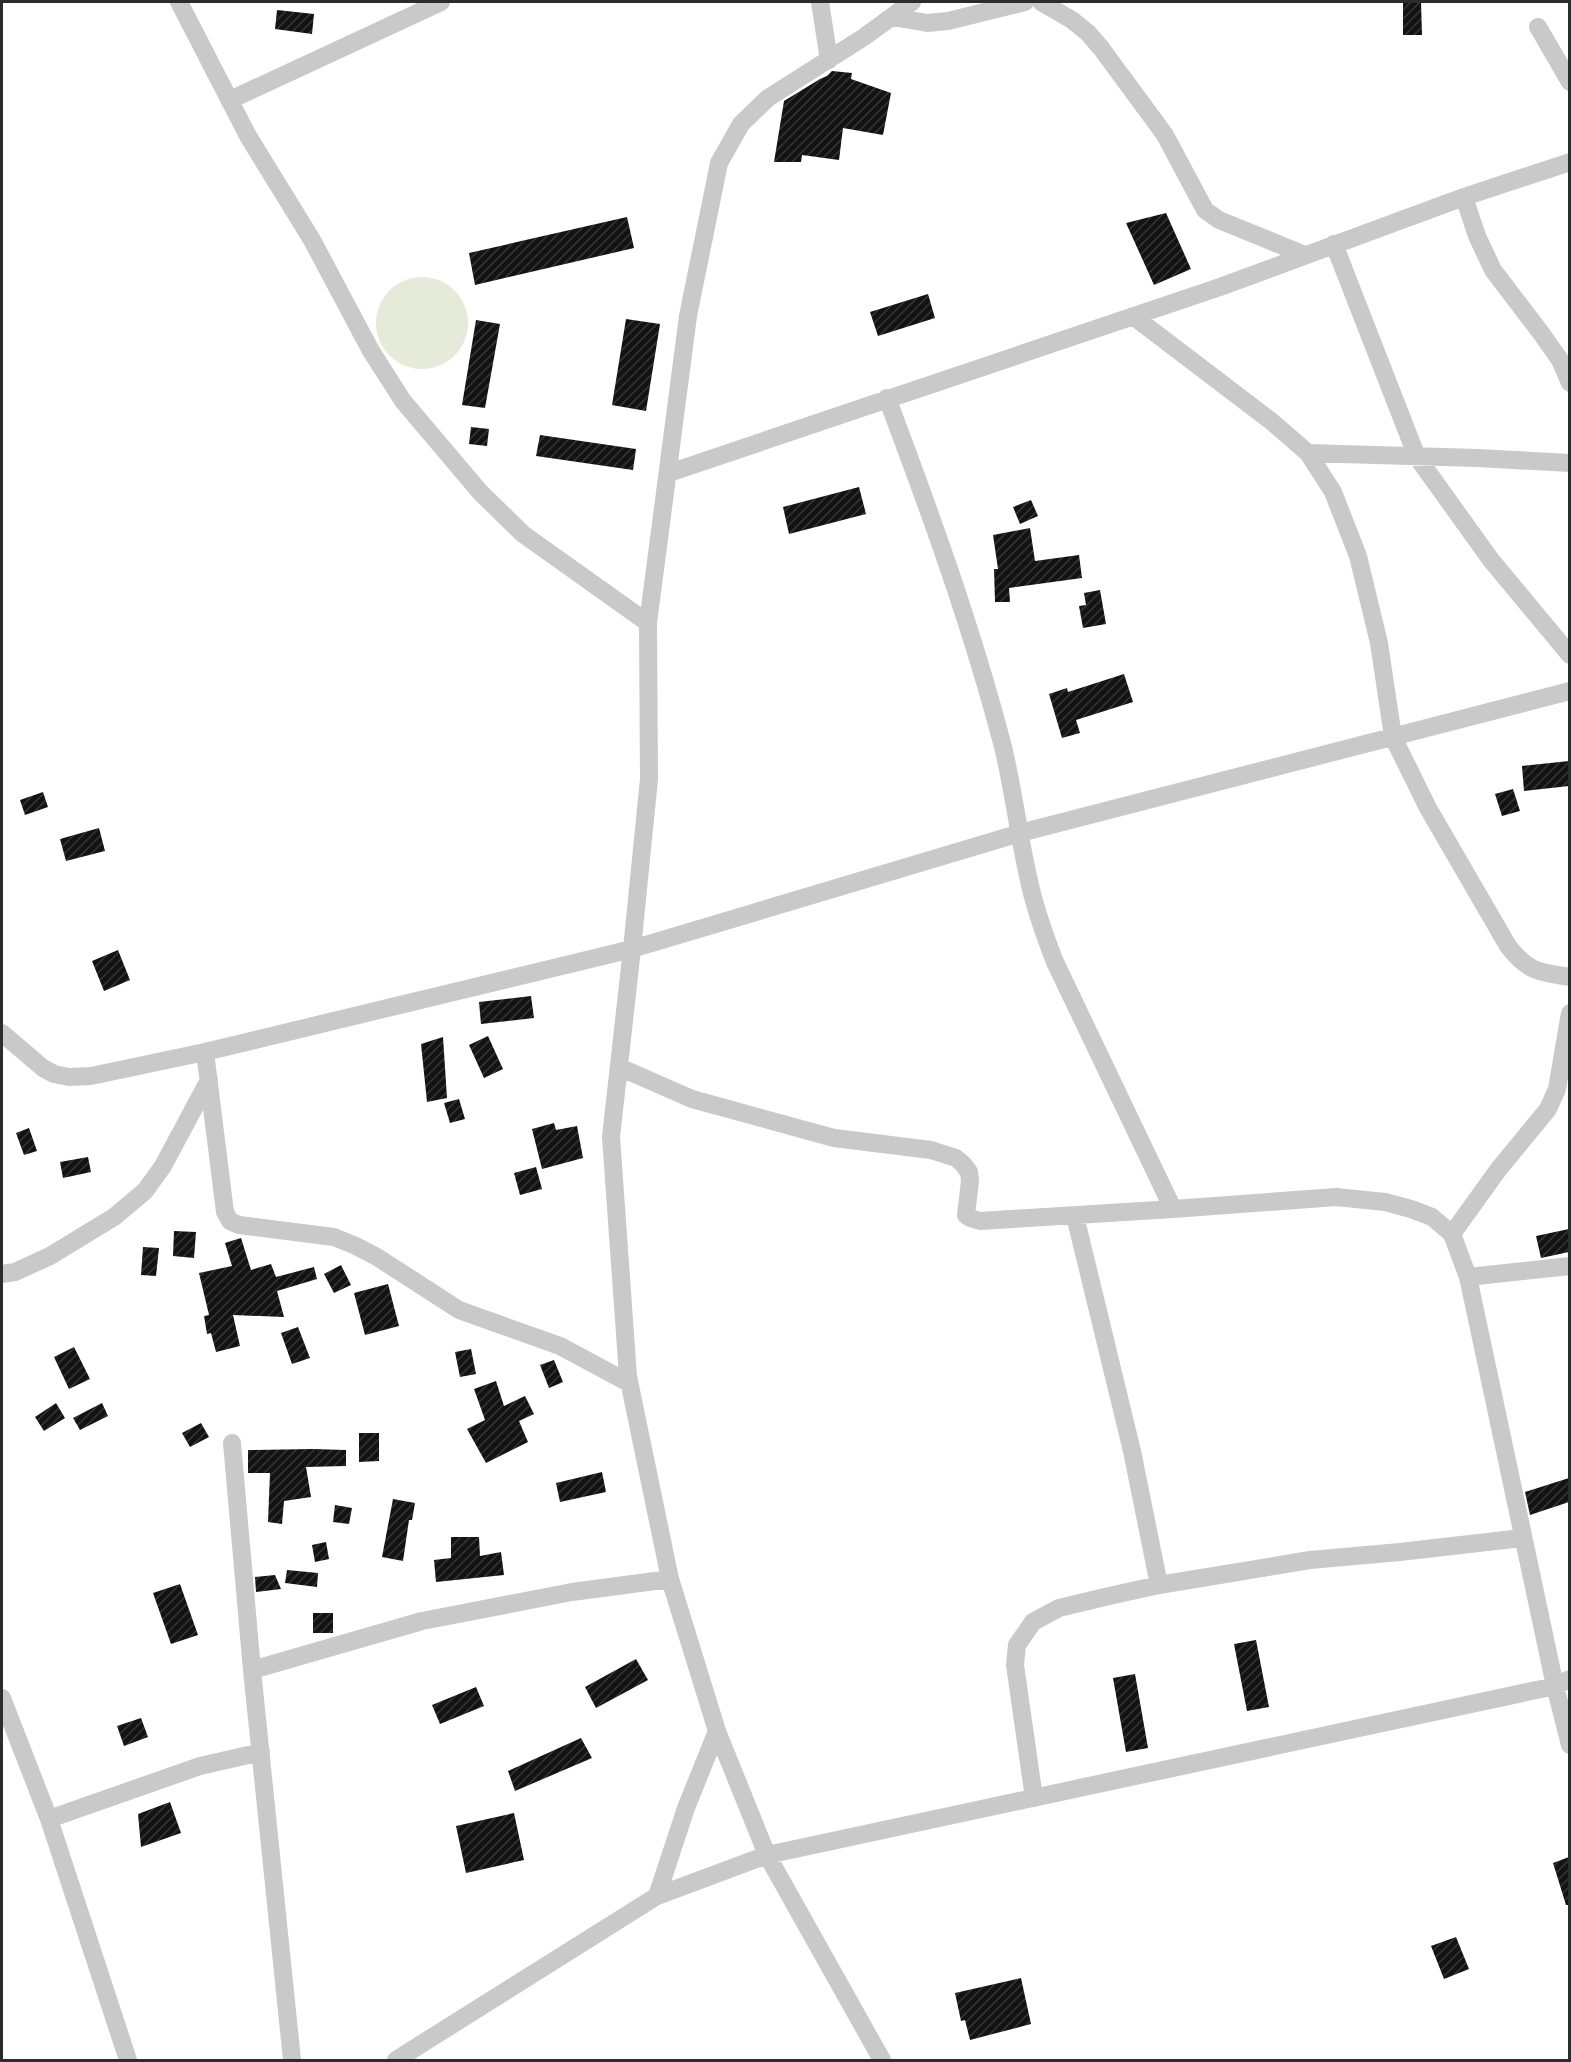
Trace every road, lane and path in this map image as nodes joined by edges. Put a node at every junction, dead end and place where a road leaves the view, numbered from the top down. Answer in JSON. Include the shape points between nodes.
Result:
{"nodes":[{"id":1,"x":179,"y":2,"type":"edge"},
{"id":2,"x":441,"y":2,"type":"edge"},
{"id":3,"x":820,"y":2,"type":"edge"},
{"id":4,"x":912,"y":2,"type":"edge"},
{"id":5,"x":1025,"y":2,"type":"edge"},
{"id":6,"x":1041,"y":2,"type":"edge"},
{"id":7,"x":893,"y":17,"type":"junction"},
{"id":8,"x":1538,"y":27,"type":"dead end"},
{"id":9,"x":829,"y":60,"type":"junction"},
{"id":10,"x":1569,"y":82,"type":"edge"},
{"id":11,"x":230,"y":100,"type":"junction"},
{"id":12,"x":1569,"y":162,"type":"edge"},
{"id":13,"x":1464,"y":196,"type":"junction"},
{"id":14,"x":1334,"y":244,"type":"junction"},
{"id":15,"x":1305,"y":255,"type":"junction"},
{"id":16,"x":1133,"y":316,"type":"junction"},
{"id":17,"x":1569,"y":383,"type":"edge"},
{"id":18,"x":887,"y":398,"type":"junction"},
{"id":19,"x":1308,"y":453,"type":"junction"},
{"id":20,"x":1417,"y":457,"type":"junction"},
{"id":21,"x":1569,"y":463,"type":"edge"},
{"id":22,"x":669,"y":472,"type":"junction"},
{"id":23,"x":648,"y":623,"type":"junction"},
{"id":24,"x":1569,"y":655,"type":"edge"},
{"id":25,"x":1569,"y":691,"type":"edge"},
{"id":26,"x":1393,"y":737,"type":"junction"},
{"id":27,"x":1020,"y":833,"type":"junction"},
{"id":28,"x":632,"y":949,"type":"junction"},
{"id":29,"x":1569,"y":977,"type":"edge"},
{"id":30,"x":1569,"y":1013,"type":"edge"},
{"id":31,"x":2,"y":1033,"type":"edge"},
{"id":32,"x":205,"y":1052,"type":"junction"},
{"id":33,"x":619,"y":1067,"type":"junction"},
{"id":34,"x":209,"y":1080,"type":"junction"},
{"id":35,"x":1173,"y":1209,"type":"junction"},
{"id":36,"x":1075,"y":1216,"type":"junction"},
{"id":37,"x":1452,"y":1234,"type":"junction"},
{"id":38,"x":1569,"y":1266,"type":"edge"},
{"id":39,"x":2,"y":1274,"type":"edge"},
{"id":40,"x":1468,"y":1277,"type":"junction"},
{"id":41,"x":629,"y":1383,"type":"junction"},
{"id":42,"x":232,"y":1443,"type":"dead end"},
{"id":43,"x":1522,"y":1538,"type":"junction"},
{"id":44,"x":670,"y":1579,"type":"junction"},
{"id":45,"x":1159,"y":1585,"type":"junction"},
{"id":46,"x":252,"y":1670,"type":"junction"},
{"id":47,"x":1562,"y":1682,"type":"edge"},
{"id":48,"x":2,"y":1698,"type":"edge"},
{"id":49,"x":717,"y":1731,"type":"junction"},
{"id":50,"x":1569,"y":1745,"type":"edge"},
{"id":51,"x":261,"y":1752,"type":"junction"},
{"id":52,"x":1034,"y":1798,"type":"junction"},
{"id":53,"x":49,"y":1819,"type":"junction"},
{"id":54,"x":767,"y":1855,"type":"junction"},
{"id":55,"x":657,"y":1896,"type":"junction"},
{"id":56,"x":128,"y":2061,"type":"edge"},
{"id":57,"x":292,"y":2061,"type":"edge"},
{"id":58,"x":396,"y":2061,"type":"edge"},
{"id":59,"x":882,"y":2061,"type":"edge"}],
"edges":[{"from":1,"to":11,"type":"street"},
{"from":2,"to":11,"type":"street"},
{"from":3,"to":9,"type":"street"},
{"from":4,"to":7,"type":"street"},
{"from":5,"to":7,"type":"street","via":[[948,21],[927,23]]},
{"from":6,"to":15,"type":"street","via":[[1072,20],[1101,48],[1165,135],[1205,210],[1219,220]]},
{"from":7,"to":9,"type":"street"},
{"from":8,"to":10,"type":"street"},
{"from":9,"to":22,"type":"street","via":[[768,98],[741,124],[719,163],[688,316]]},
{"from":11,"to":23,"type":"street","via":[[371,351],[410,410],[480,492],[523,534]]},
{"from":12,"to":13,"type":"street"},
{"from":13,"to":14,"type":"street"},
{"from":13,"to":17,"type":"street","via":[[1492,270],[1560,360]]},
{"from":14,"to":15,"type":"street"},
{"from":14,"to":20,"type":"street"},
{"from":15,"to":16,"type":"street"},
{"from":16,"to":18,"type":"street"},
{"from":16,"to":19,"type":"street"},
{"from":18,"to":22,"type":"street"},
{"from":18,"to":27,"type":"street","via":[[936,527],[979,659]]},
{"from":19,"to":20,"type":"street"},
{"from":19,"to":26,"type":"street","via":[[1333,492],[1358,556],[1379,644]]},
{"from":20,"to":21,"type":"street"},
{"from":20,"to":24,"type":"street","via":[[1491,560]]},
{"from":22,"to":23,"type":"street"},
{"from":23,"to":28,"type":"street","via":[[649,779]]},
{"from":25,"to":26,"type":"street"},
{"from":26,"to":27,"type":"street"},
{"from":26,"to":29,"type":"street","via":[[1428,808],[1508,946],[1529,968]]},
{"from":27,"to":28,"type":"street"},
{"from":27,"to":35,"type":"street","via":[[1040,921],[1055,962]]},
{"from":28,"to":32,"type":"street"},
{"from":28,"to":33,"type":"street"},
{"from":30,"to":37,"type":"street","via":[[1554,1099]]},
{"from":31,"to":32,"type":"street","via":[[43,1068],[69,1077]]},
{"from":32,"to":34,"type":"street"},
{"from":33,"to":36,"type":"street","via":[[692,1100],[834,1138],[931,1150],[956,1158],[969,1172],[966,1215],[970,1218],[980,1221]]},
{"from":33,"to":41,"type":"street","via":[[611,1137]]},
{"from":34,"to":39,"type":"street","via":[[163,1166],[145,1191],[114,1217],[50,1256]]},
{"from":34,"to":41,"type":"street","via":[[225,1212],[230,1221],[239,1226],[334,1237],[357,1245],[459,1310],[535,1335]]},
{"from":35,"to":36,"type":"street"},
{"from":35,"to":37,"type":"street","via":[[1336,1197],[1412,1209],[1432,1217]]},
{"from":36,"to":45,"type":"street","via":[[1132,1451]]},
{"from":37,"to":40,"type":"street"},
{"from":38,"to":40,"type":"street"},
{"from":40,"to":43,"type":"street"},
{"from":41,"to":44,"type":"street"},
{"from":42,"to":46,"type":"street"},
{"from":43,"to":45,"type":"street","via":[[1310,1560]]},
{"from":43,"to":47,"type":"street"},
{"from":44,"to":46,"type":"street","via":[[572,1592],[422,1621]]},
{"from":44,"to":49,"type":"street"},
{"from":45,"to":52,"type":"street","via":[[1059,1608],[1033,1622],[1017,1645],[1015,1665]]},
{"from":46,"to":51,"type":"street"},
{"from":47,"to":50,"type":"street"},
{"from":47,"to":52,"type":"street"},
{"from":48,"to":53,"type":"street"},
{"from":49,"to":54,"type":"street"},
{"from":49,"to":55,"type":"street"},
{"from":51,"to":53,"type":"street","via":[[200,1766]]},
{"from":51,"to":57,"type":"street"},
{"from":52,"to":54,"type":"street"},
{"from":53,"to":56,"type":"street"},
{"from":54,"to":55,"type":"street"},
{"from":54,"to":59,"type":"street"},
{"from":55,"to":58,"type":"street"}]}
